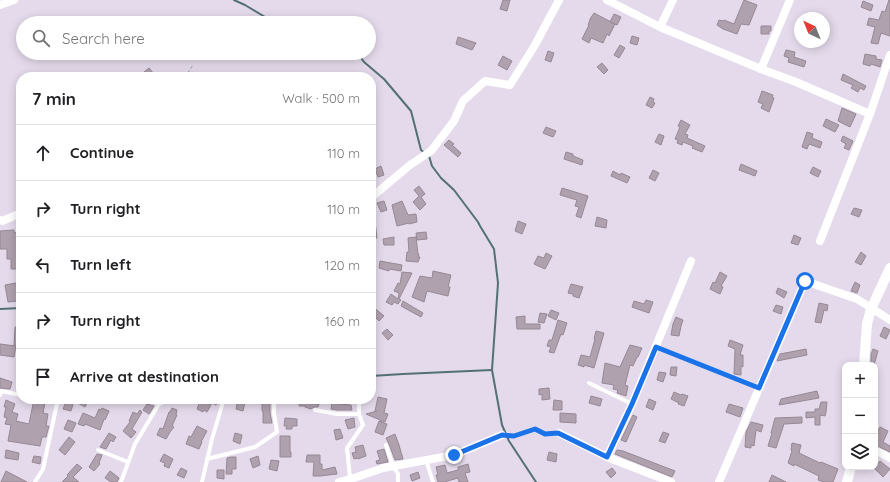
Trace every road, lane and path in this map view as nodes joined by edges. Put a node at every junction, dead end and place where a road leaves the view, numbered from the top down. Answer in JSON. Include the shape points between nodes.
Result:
{"nodes":[{"id":1,"x":14,"y":0,"type":"edge"},
{"id":2,"x":559,"y":0,"type":"edge"},
{"id":3,"x":607,"y":0,"type":"edge"},
{"id":4,"x":673,"y":0,"type":"edge"},
{"id":5,"x":790,"y":0,"type":"edge"},
{"id":6,"x":0,"y":5,"type":"edge"},
{"id":7,"x":660,"y":27,"type":"junction"},
{"id":8,"x":890,"y":55,"type":"edge"},
{"id":9,"x":193,"y":65,"type":"dead end"},
{"id":10,"x":761,"y":69,"type":"junction"},
{"id":11,"x":188,"y":72,"type":"edge"},
{"id":12,"x":870,"y":114,"type":"junction"},
{"id":13,"x":376,"y":193,"type":"edge"},
{"id":14,"x":16,"y":216,"type":"edge"},
{"id":15,"x":0,"y":220,"type":"edge"},
{"id":16,"x":820,"y":241,"type":"dead end"},
{"id":17,"x":691,"y":261,"type":"dead end"},
{"id":18,"x":890,"y":268,"type":"edge"},
{"id":19,"x":871,"y":308,"type":"junction"},
{"id":20,"x":890,"y":320,"type":"edge"},
{"id":21,"x":656,"y":347,"type":"junction"},
{"id":22,"x":864,"y":362,"type":"edge"},
{"id":23,"x":589,"y":384,"type":"dead end"},
{"id":24,"x":759,"y":388,"type":"junction"},
{"id":25,"x":16,"y":394,"type":"edge"},
{"id":26,"x":0,"y":395,"type":"edge"},
{"id":27,"x":57,"y":404,"type":"edge"},
{"id":28,"x":159,"y":404,"type":"edge"},
{"id":29,"x":222,"y":404,"type":"edge"},
{"id":30,"x":274,"y":404,"type":"edge"},
{"id":31,"x":359,"y":404,"type":"edge"},
{"id":32,"x":632,"y":404,"type":"junction"},
{"id":33,"x":315,"y":410,"type":"dead end"},
{"id":34,"x":360,"y":414,"type":"junction"},
{"id":35,"x":558,"y":433,"type":"joint"},
{"id":36,"x":502,"y":435,"type":"joint"},
{"id":37,"x":386,"y":445,"type":"dead end"},
{"id":38,"x":98,"y":450,"type":"dead end"},
{"id":39,"x":878,"y":452,"type":"edge"},
{"id":40,"x":607,"y":457,"type":"junction"},
{"id":41,"x":890,"y":458,"type":"edge"},
{"id":42,"x":207,"y":459,"type":"junction"},
{"id":43,"x":426,"y":460,"type":"junction"},
{"id":44,"x":128,"y":462,"type":"junction"},
{"id":45,"x":393,"y":466,"type":"junction"},
{"id":46,"x":850,"y":470,"type":"edge"},
{"id":47,"x":353,"y":479,"type":"edge"},
{"id":48,"x":35,"y":482,"type":"edge"},
{"id":49,"x":120,"y":482,"type":"edge"},
{"id":50,"x":202,"y":482,"type":"edge"},
{"id":51,"x":339,"y":482,"type":"edge"},
{"id":52,"x":398,"y":482,"type":"edge"},
{"id":53,"x":433,"y":482,"type":"edge"},
{"id":54,"x":671,"y":482,"type":"edge"},
{"id":55,"x":719,"y":482,"type":"edge"},
{"id":56,"x":847,"y":482,"type":"edge"}],
"edges":[{"from":1,"to":6,"type":"street"},
{"from":2,"to":13,"type":"street","via":[[510,85],[485,81],[463,101],[454,121],[431,151]]},
{"from":3,"to":7,"type":"street"},
{"from":4,"to":7,"type":"street"},
{"from":5,"to":10,"type":"street"},
{"from":7,"to":10,"type":"street"},
{"from":8,"to":12,"type":"street"},
{"from":9,"to":11,"type":"path"},
{"from":10,"to":12,"type":"street"},
{"from":12,"to":16,"type":"street"},
{"from":14,"to":15,"type":"street"},
{"from":17,"to":21,"type":"street"},
{"from":18,"to":19,"type":"street"},
{"from":19,"to":20,"type":"street"},
{"from":19,"to":22,"type":"street"},
{"from":19,"to":24,"type":"street","via":[[857,300],[805,281]]},
{"from":21,"to":24,"type":"lane"},
{"from":21,"to":32,"type":"street"},
{"from":23,"to":32,"type":"lane"},
{"from":24,"to":55,"type":"street"},
{"from":25,"to":26,"type":"lane","via":[[1,391]]},
{"from":27,"to":48,"type":"lane","via":[[43,469]]},
{"from":28,"to":44,"type":"lane","via":[[135,444]]},
{"from":29,"to":42,"type":"lane"},
{"from":30,"to":42,"type":"lane","via":[[276,432],[255,447]]},
{"from":31,"to":34,"type":"lane"},
{"from":32,"to":40,"type":"street"},
{"from":33,"to":34,"type":"lane","via":[[337,414]]},
{"from":34,"to":47,"type":"lane","via":[[363,425],[347,448]]},
{"from":35,"to":36,"type":"lane","via":[[545,434],[535,429],[514,436]]},
{"from":35,"to":40,"type":"street"},
{"from":36,"to":43,"type":"street","via":[[454,455]]},
{"from":37,"to":45,"type":"lane"},
{"from":38,"to":44,"type":"lane"},
{"from":39,"to":41,"type":"street"},
{"from":40,"to":54,"type":"street"},
{"from":42,"to":50,"type":"lane"},
{"from":43,"to":45,"type":"street"},
{"from":43,"to":53,"type":"lane"},
{"from":44,"to":49,"type":"lane"},
{"from":45,"to":47,"type":"street"},
{"from":45,"to":52,"type":"lane","via":[[398,474]]},
{"from":46,"to":56,"type":"street"},
{"from":47,"to":51,"type":"street"}]}
